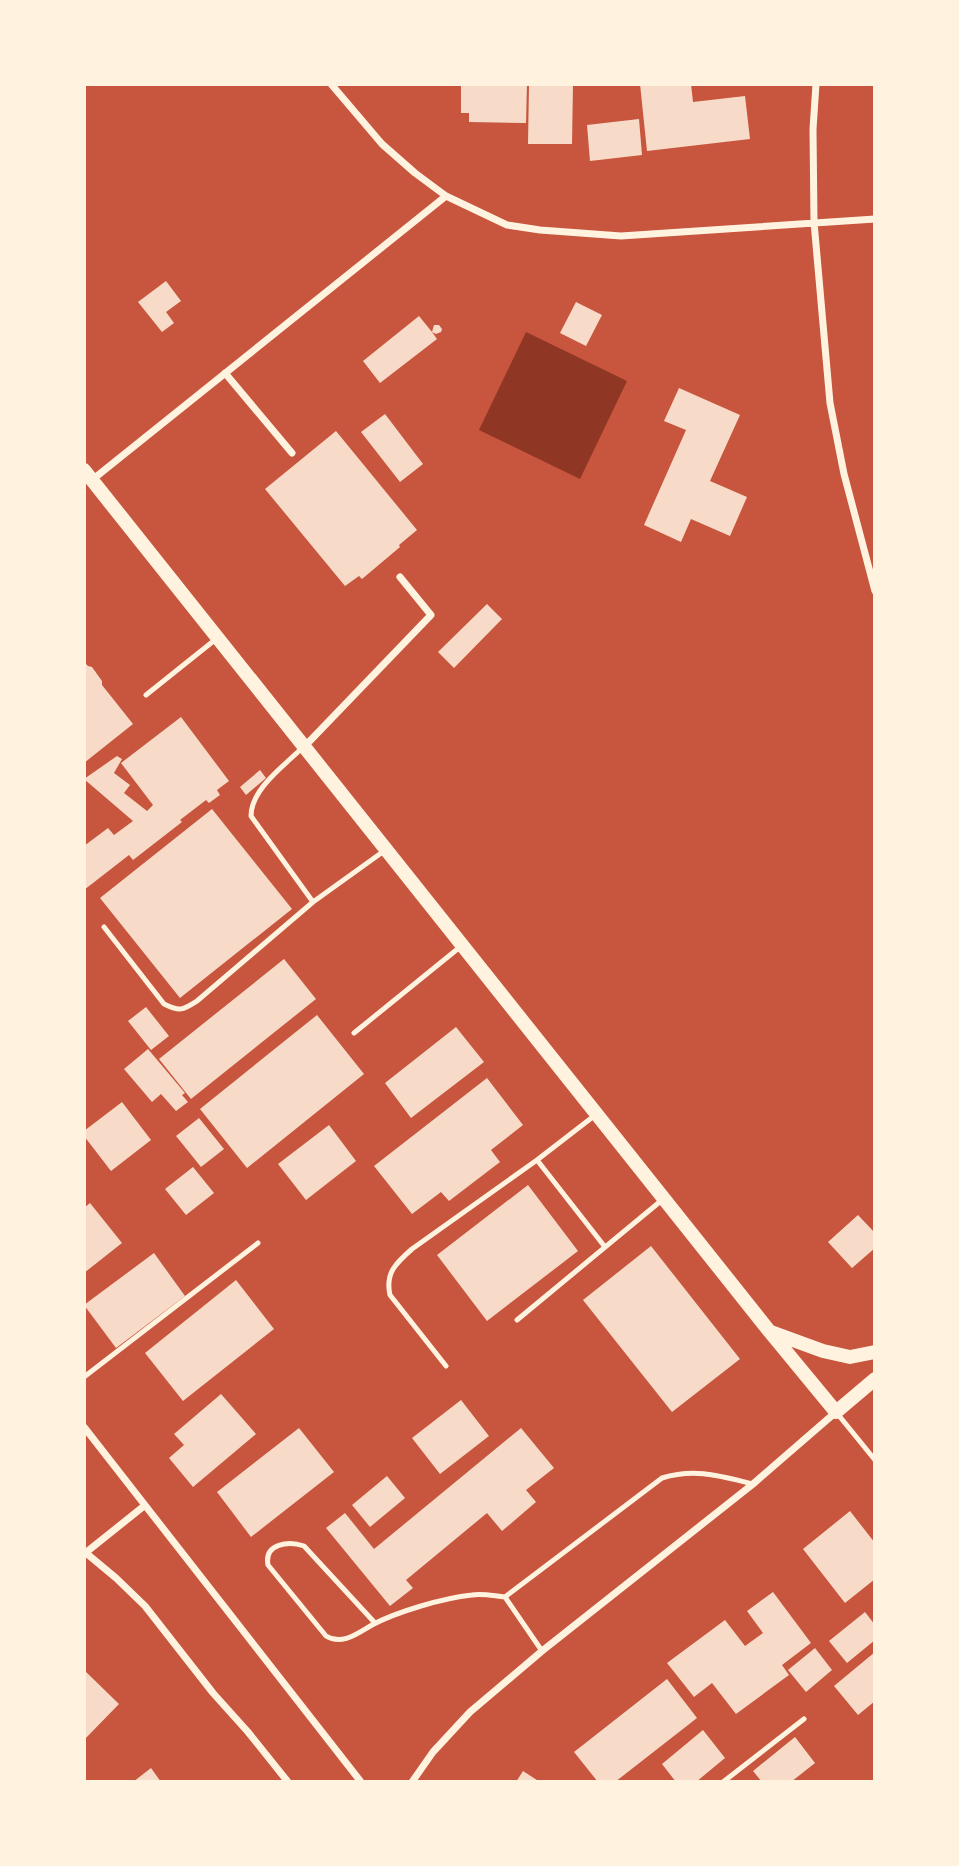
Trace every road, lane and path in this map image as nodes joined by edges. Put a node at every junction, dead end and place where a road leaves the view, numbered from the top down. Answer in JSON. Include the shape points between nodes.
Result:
{"nodes":[{"id":1,"x":331,"y":84,"type":"edge"},
{"id":2,"x":816,"y":84,"type":"edge"},
{"id":3,"x":446,"y":196,"type":"junction"},
{"id":4,"x":875,"y":219,"type":"edge"},
{"id":5,"x":814,"y":222,"type":"junction"},
{"id":6,"x":225,"y":373,"type":"junction"},
{"id":7,"x":292,"y":453,"type":"dead end"},
{"id":8,"x":88,"y":475,"type":"edge"},
{"id":9,"x":400,"y":577,"type":"dead end"},
{"id":10,"x":875,"y":591,"type":"edge"},
{"id":11,"x":219,"y":637,"type":"junction"},
{"id":12,"x":146,"y":695,"type":"dead end"},
{"id":13,"x":305,"y":746,"type":"junction"},
{"id":14,"x":387,"y":849,"type":"junction"},
{"id":15,"x":313,"y":902,"type":"junction"},
{"id":16,"x":104,"y":927,"type":"dead end"},
{"id":17,"x":463,"y":945,"type":"junction"},
{"id":18,"x":354,"y":1033,"type":"dead end"},
{"id":19,"x":597,"y":1114,"type":"junction"},
{"id":20,"x":537,"y":1160,"type":"junction"},
{"id":21,"x":664,"y":1198,"type":"junction"},
{"id":22,"x":258,"y":1243,"type":"dead end"},
{"id":23,"x":605,"y":1247,"type":"junction"},
{"id":24,"x":517,"y":1320,"type":"dead end"},
{"id":25,"x":770,"y":1332,"type":"junction"},
{"id":26,"x":875,"y":1352,"type":"edge"},
{"id":27,"x":446,"y":1366,"type":"dead end"},
{"id":28,"x":84,"y":1377,"type":"edge"},
{"id":29,"x":875,"y":1379,"type":"edge"},
{"id":30,"x":836,"y":1412,"type":"junction"},
{"id":31,"x":84,"y":1427,"type":"edge"},
{"id":32,"x":875,"y":1460,"type":"edge"},
{"id":33,"x":753,"y":1484,"type":"junction"},
{"id":34,"x":144,"y":1506,"type":"junction"},
{"id":35,"x":85,"y":1554,"type":"edge"},
{"id":36,"x":505,"y":1597,"type":"junction"},
{"id":37,"x":375,"y":1623,"type":"junction"},
{"id":38,"x":542,"y":1651,"type":"junction"},
{"id":39,"x":804,"y":1719,"type":"dead end"},
{"id":40,"x":288,"y":1782,"type":"edge"},
{"id":41,"x":361,"y":1782,"type":"edge"},
{"id":42,"x":412,"y":1782,"type":"edge"},
{"id":43,"x":723,"y":1782,"type":"edge"}],
"edges":[{"from":1,"to":3,"type":"street","via":[[382,144]]},
{"from":2,"to":5,"type":"street"},
{"from":3,"to":5,"type":"street","via":[[507,225],[585,234],[621,236]]},
{"from":3,"to":6,"type":"street"},
{"from":4,"to":5,"type":"street"},
{"from":5,"to":10,"type":"street","via":[[830,402]]},
{"from":6,"to":7,"type":"street"},
{"from":6,"to":8,"type":"street"},
{"from":8,"to":11,"type":"main road"},
{"from":9,"to":13,"type":"street","via":[[431,615]]},
{"from":11,"to":12,"type":"lane"},
{"from":11,"to":13,"type":"main road"},
{"from":13,"to":14,"type":"main road"},
{"from":13,"to":15,"type":"lane","via":[[259,791],[251,816]]},
{"from":14,"to":15,"type":"lane"},
{"from":14,"to":17,"type":"main road"},
{"from":15,"to":16,"type":"lane","via":[[183,1009],[164,1004]]},
{"from":17,"to":18,"type":"lane"},
{"from":17,"to":19,"type":"main road"},
{"from":19,"to":20,"type":"lane"},
{"from":19,"to":21,"type":"main road"},
{"from":20,"to":23,"type":"lane"},
{"from":20,"to":27,"type":"lane","via":[[412,1249],[390,1273],[390,1295]]},
{"from":21,"to":23,"type":"lane"},
{"from":21,"to":25,"type":"main road"},
{"from":22,"to":28,"type":"lane"},
{"from":23,"to":24,"type":"lane"},
{"from":25,"to":26,"type":"main road","via":[[850,1357]]},
{"from":25,"to":30,"type":"main road"},
{"from":29,"to":30,"type":"main road"},
{"from":30,"to":32,"type":"lane"},
{"from":30,"to":33,"type":"street"},
{"from":31,"to":34,"type":"street"},
{"from":33,"to":36,"type":"lane","via":[[707,1474],[678,1473],[662,1478]]},
{"from":33,"to":38,"type":"street"},
{"from":34,"to":35,"type":"street"},
{"from":34,"to":41,"type":"street"},
{"from":35,"to":40,"type":"street","via":[[145,1606]]},
{"from":36,"to":37,"type":"lane","via":[[474,1594]]},
{"from":36,"to":38,"type":"lane"},
{"from":37,"to":37,"type":"lane","via":[[349,1639],[326,1636],[268,1565],[269,1553],[281,1544],[304,1546]]},
{"from":38,"to":42,"type":"street","via":[[470,1712]]},
{"from":39,"to":43,"type":"lane"}]}
